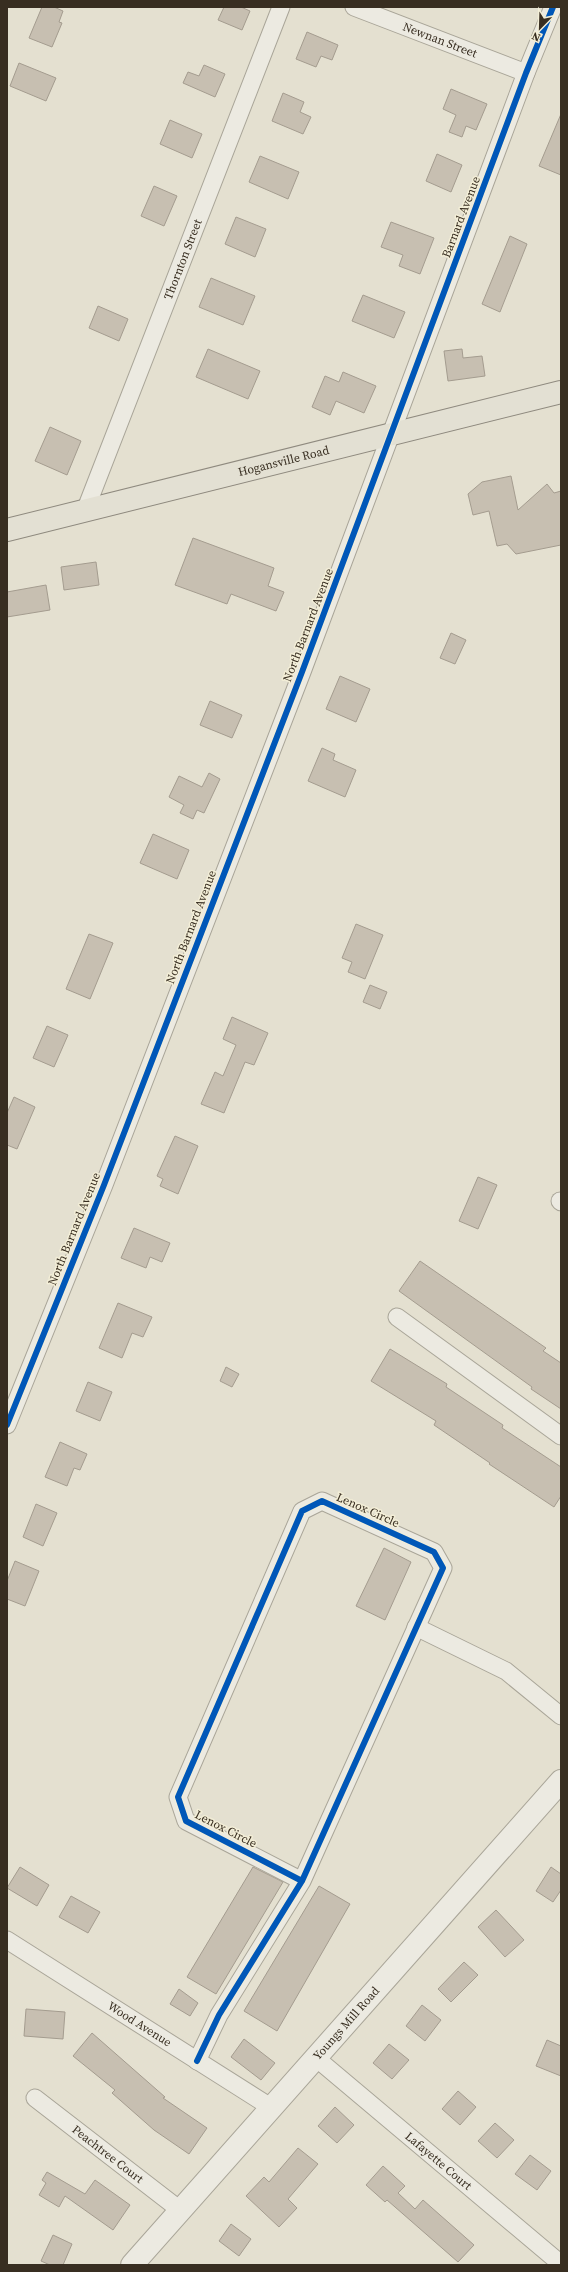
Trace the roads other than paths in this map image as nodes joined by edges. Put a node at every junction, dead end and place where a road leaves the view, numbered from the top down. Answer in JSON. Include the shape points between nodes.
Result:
{"nodes":[{"id":1,"x":281,"y":7,"type":"edge"},
{"id":2,"x":354,"y":7,"type":"edge"},
{"id":3,"x":553,"y":7,"type":"edge"},
{"id":4,"x":526,"y":73,"type":"junction"},
{"id":5,"x":561,"y":392,"type":"edge"},
{"id":6,"x":390,"y":435,"type":"junction"},
{"id":7,"x":85,"y":511,"type":"junction"},
{"id":8,"x":7,"y":530,"type":"edge"},
{"id":9,"x":397,"y":1317,"type":"dead end"},
{"id":10,"x":7,"y":1425,"type":"edge"},
{"id":11,"x":561,"y":1436,"type":"edge"},
{"id":12,"x":416,"y":1627,"type":"junction"},
{"id":13,"x":561,"y":1716,"type":"edge"},
{"id":14,"x":561,"y":1781,"type":"edge"},
{"id":15,"x":302,"y":1881,"type":"junction"},
{"id":16,"x":7,"y":1940,"type":"edge"},
{"id":17,"x":316,"y":2058,"type":"junction"},
{"id":18,"x":197,"y":2061,"type":"junction"},
{"id":19,"x":35,"y":2098,"type":"dead end"},
{"id":20,"x":272,"y":2108,"type":"junction"},
{"id":21,"x":180,"y":2210,"type":"junction"},
{"id":22,"x":561,"y":2264,"type":"edge"},
{"id":23,"x":132,"y":2265,"type":"edge"}],
"edges":[{"from":1,"to":7,"type":"street","name":"Thornton Street"},
{"from":2,"to":4,"type":"street","name":"Newnan Street"},
{"from":3,"to":4,"type":"street","name":"Barnard Avenue"},
{"from":4,"to":6,"type":"street","name":"Barnard Avenue"},
{"from":5,"to":6,"type":"main road","name":"Hogansville Road"},
{"from":6,"to":7,"type":"main road","name":"Hogansville Road"},
{"from":6,"to":10,"type":"street","name":"North Barnard Avenue","via":[[302,672],[104,1185]]},
{"from":7,"to":8,"type":"main road","name":"Hogansville Road"},
{"from":9,"to":11,"type":"street"},
{"from":12,"to":13,"type":"street","via":[[506,1671]]},
{"from":12,"to":15,"type":"street","name":"Lenox Circle"},
{"from":12,"to":15,"type":"street","name":"Lenox Circle","via":[[443,1568],[434,1552],[322,1501],[302,1511],[178,1797],[186,1821]]},
{"from":14,"to":17,"type":"street","name":"Youngs Mill Road"},
{"from":15,"to":18,"type":"street","name":"Lenox Circle","via":[[219,2015]]},
{"from":16,"to":18,"type":"street","name":"Wood Avenue"},
{"from":17,"to":20,"type":"street","name":"Youngs Mill Road"},
{"from":17,"to":22,"type":"street","name":"Lafayette Court"},
{"from":18,"to":20,"type":"street","name":"Wood Avenue"},
{"from":19,"to":21,"type":"street","name":"Peachtree Court"},
{"from":20,"to":21,"type":"street","name":"Youngs Mill Road"},
{"from":21,"to":23,"type":"street","name":"Youngs Mill Road"}]}
